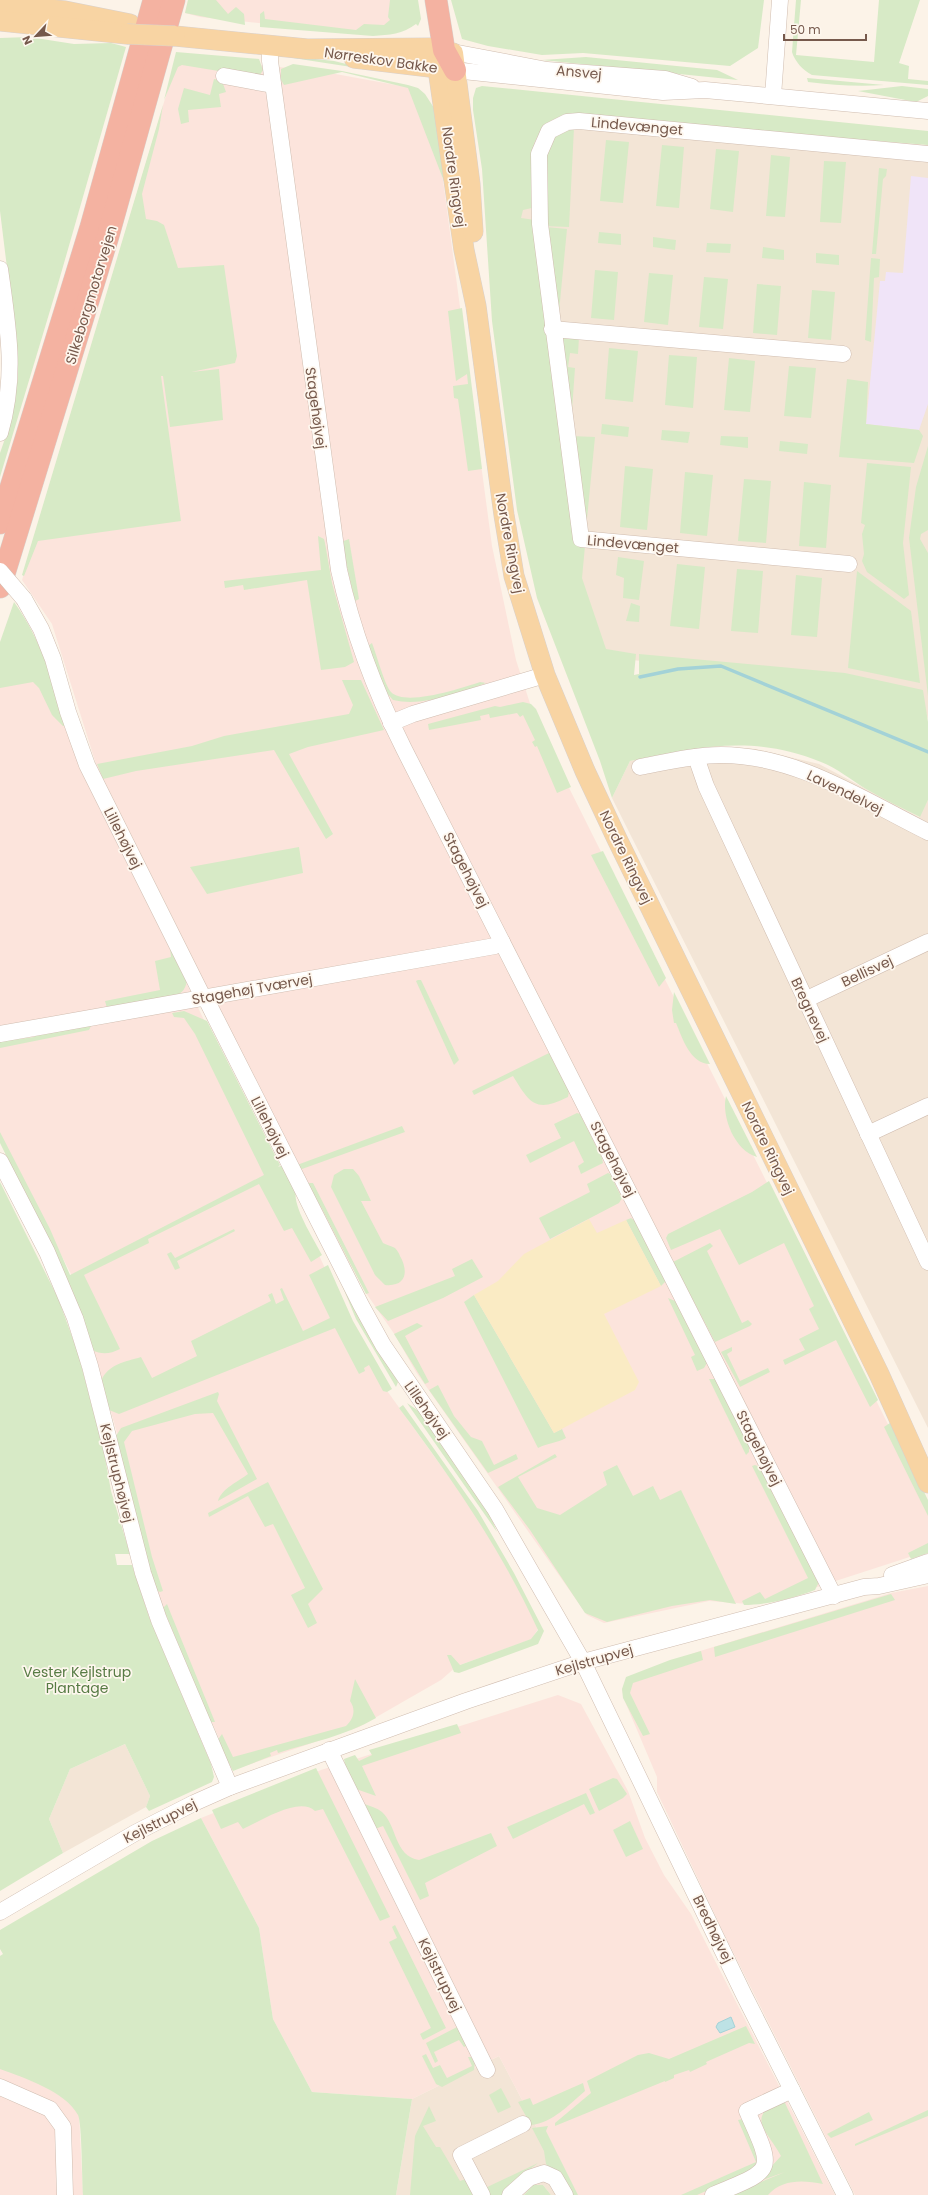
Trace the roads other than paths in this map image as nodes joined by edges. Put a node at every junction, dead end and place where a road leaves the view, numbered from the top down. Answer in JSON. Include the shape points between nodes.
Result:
{"nodes":[{"id":1,"x":154,"y":0,"type":"edge"},
{"id":2,"x":174,"y":0,"type":"edge"},
{"id":3,"x":429,"y":0,"type":"edge"},
{"id":4,"x":436,"y":0,"type":"edge"},
{"id":5,"x":446,"y":0,"type":"edge"},
{"id":6,"x":780,"y":0,"type":"edge"},
{"id":7,"x":0,"y":5,"type":"edge"},
{"id":8,"x":0,"y":14,"type":"edge"},
{"id":9,"x":93,"y":15,"type":"edge"},
{"id":10,"x":0,"y":21,"type":"edge"},
{"id":11,"x":270,"y":46,"type":"junction"},
{"id":12,"x":445,"y":60,"type":"junction"},
{"id":13,"x":224,"y":76,"type":"dead end"},
{"id":14,"x":273,"y":84,"type":"junction"},
{"id":15,"x":773,"y":96,"type":"junction"},
{"id":16,"x":928,"y":111,"type":"edge"},
{"id":17,"x":928,"y":154,"type":"edge"},
{"id":18,"x":0,"y":269,"type":"edge"},
{"id":19,"x":476,"y":306,"type":"junction"},
{"id":20,"x":552,"y":329,"type":"junction"},
{"id":21,"x":843,"y":354,"type":"dead end"},
{"id":22,"x":0,"y":433,"type":"edge"},
{"id":23,"x":0,"y":522,"type":"edge"},
{"id":24,"x":849,"y":564,"type":"dead end"},
{"id":25,"x":0,"y":571,"type":"edge"},
{"id":26,"x":0,"y":587,"type":"edge"},
{"id":27,"x":545,"y":675,"type":"junction"},
{"id":28,"x":391,"y":723,"type":"junction"},
{"id":29,"x":696,"y":757,"type":"junction"},
{"id":30,"x":640,"y":767,"type":"dead end"},
{"id":31,"x":928,"y":832,"type":"edge"},
{"id":32,"x":502,"y":942,"type":"junction"},
{"id":33,"x":928,"y":942,"type":"edge"},
{"id":34,"x":204,"y":998,"type":"junction"},
{"id":35,"x":805,"y":1000,"type":"junction"},
{"id":36,"x":0,"y":1034,"type":"edge"},
{"id":37,"x":928,"y":1106,"type":"edge"},
{"id":38,"x":868,"y":1134,"type":"junction"},
{"id":39,"x":0,"y":1161,"type":"edge"},
{"id":40,"x":928,"y":1262,"type":"edge"},
{"id":41,"x":879,"y":1374,"type":"junction"},
{"id":42,"x":928,"y":1452,"type":"edge"},
{"id":43,"x":928,"y":1483,"type":"edge"},
{"id":44,"x":928,"y":1562,"type":"edge"},
{"id":45,"x":928,"y":1575,"type":"edge"},
{"id":46,"x":864,"y":1587,"type":"junction"},
{"id":47,"x":834,"y":1596,"type":"junction"},
{"id":48,"x":583,"y":1662,"type":"junction"},
{"id":49,"x":329,"y":1750,"type":"junction"},
{"id":50,"x":230,"y":1788,"type":"junction"},
{"id":51,"x":0,"y":1912,"type":"edge"},
{"id":52,"x":486,"y":2070,"type":"dead end"},
{"id":53,"x":0,"y":2087,"type":"edge"},
{"id":54,"x":792,"y":2090,"type":"junction"},
{"id":55,"x":523,"y":2124,"type":"dead end"},
{"id":56,"x":65,"y":2195,"type":"edge"},
{"id":57,"x":482,"y":2195,"type":"edge"},
{"id":58,"x":510,"y":2195,"type":"edge"},
{"id":59,"x":565,"y":2195,"type":"edge"},
{"id":60,"x":713,"y":2195,"type":"edge"},
{"id":61,"x":845,"y":2195,"type":"edge"}],
"edges":[{"from":1,"to":23,"type":"highway","name":"Silkeborgmotorvejen","via":[[91,227]]},
{"from":2,"to":26,"type":"highway","name":"Silkeborgmotorvejen","via":[[106,243]]},
{"from":3,"to":12,"type":"highway"},
{"from":4,"to":12,"type":"highway"},
{"from":5,"to":12,"type":"highway"},
{"from":6,"to":15,"type":"street"},
{"from":7,"to":9,"type":"main road","name":"Nørreskov Bakke"},
{"from":8,"to":9,"type":"main road"},
{"from":9,"to":10,"type":"main road","name":"Nørreskov Bakke"},
{"from":9,"to":11,"type":"main road","name":"Nørreskov Bakke","bridge":true,"via":[[128,29]]},
{"from":11,"to":12,"type":"main road","name":"Nørreskov Bakke"},
{"from":11,"to":14,"type":"street","name":"Stagehøjvej"},
{"from":12,"to":15,"type":"street","name":"Ansvej","via":[[663,92],[705,90]]},
{"from":12,"to":19,"type":"main road","name":"Nordre Ringvej","via":[[464,250]]},
{"from":12,"to":19,"type":"main road","name":"Nordre Ringvej","via":[[470,184]]},
{"from":13,"to":14,"type":"street"},
{"from":14,"to":28,"type":"street","name":"Stagehøjvej","via":[[339,570],[358,642]]},
{"from":15,"to":16,"type":"street","name":"Ansvej"},
{"from":17,"to":20,"type":"street","name":"Lindevænget","via":[[579,121],[558,125],[549,131],[539,154],[540,224]]},
{"from":18,"to":22,"type":"street","via":[[9,336],[11,375]]},
{"from":19,"to":27,"type":"main road","name":"Nordre Ringvej","via":[[514,576]]},
{"from":20,"to":21,"type":"street"},
{"from":20,"to":24,"type":"street","name":"Lindevænget","via":[[581,539]]},
{"from":25,"to":34,"type":"street","name":"Lillehøjvej","bridge":true,"via":[[24,599],[41,629],[87,765]]},
{"from":27,"to":28,"type":"street","via":[[413,714]]},
{"from":27,"to":41,"type":"main road","name":"Nordre Ringvej","via":[[616,839]]},
{"from":28,"to":32,"type":"street","name":"Stagehøjvej"},
{"from":29,"to":30,"type":"street","name":"Lavendelvej"},
{"from":29,"to":31,"type":"street","name":"Lavendelvej","via":[[722,755],[754,758],[815,775]]},
{"from":29,"to":35,"type":"street","name":"Bregnevej","via":[[706,786]]},
{"from":32,"to":34,"type":"street","name":"Stagehøj Tværvej","via":[[494,946]]},
{"from":32,"to":47,"type":"street","name":"Stagehøjvej"},
{"from":33,"to":35,"type":"street","name":"Bellisvej"},
{"from":34,"to":36,"type":"street","name":"Stagehøj Tværvej"},
{"from":34,"to":48,"type":"street","name":"Lillehøjvej","via":[[382,1345],[480,1486]]},
{"from":35,"to":38,"type":"street","name":"Bregnevej"},
{"from":37,"to":38,"type":"street"},
{"from":38,"to":40,"type":"street","name":"Bregnevej"},
{"from":39,"to":50,"type":"street","name":"Kejlstruphøjvej","via":[[47,1252],[75,1318],[90,1366],[143,1573]]},
{"from":41,"to":42,"type":"main road","name":"Nordre Ringvej"},
{"from":41,"to":43,"type":"main road","name":"Nordre Ringvej"},
{"from":44,"to":46,"type":"street","name":"Kejlstrupvej","via":[[878,1579]]},
{"from":45,"to":46,"type":"street","name":"Kejlstrupvej","via":[[887,1585]]},
{"from":46,"to":47,"type":"street","name":"Kejlstrupvej"},
{"from":47,"to":48,"type":"street","name":"Kejlstrupvej"},
{"from":48,"to":49,"type":"street","name":"Kejlstrupvej"},
{"from":48,"to":54,"type":"street","name":"Bredhøjvej"},
{"from":49,"to":50,"type":"street","name":"Kejlstrupvej"},
{"from":49,"to":52,"type":"street","name":"Kejlstrupvej"},
{"from":50,"to":51,"type":"street","name":"Kejlstrupvej","via":[[135,1833]]},
{"from":53,"to":56,"type":"street","via":[[50,2109],[58,2118],[63,2127]]},
{"from":54,"to":60,"type":"street","via":[[747,2111],[765,2150],[766,2160],[762,2170],[755,2178]]},
{"from":54,"to":61,"type":"street","name":"Bredhøjvej"},
{"from":55,"to":57,"type":"street","via":[[461,2155]]},
{"from":58,"to":59,"type":"street","via":[[529,2178],[544,2173],[554,2178]]}]}
